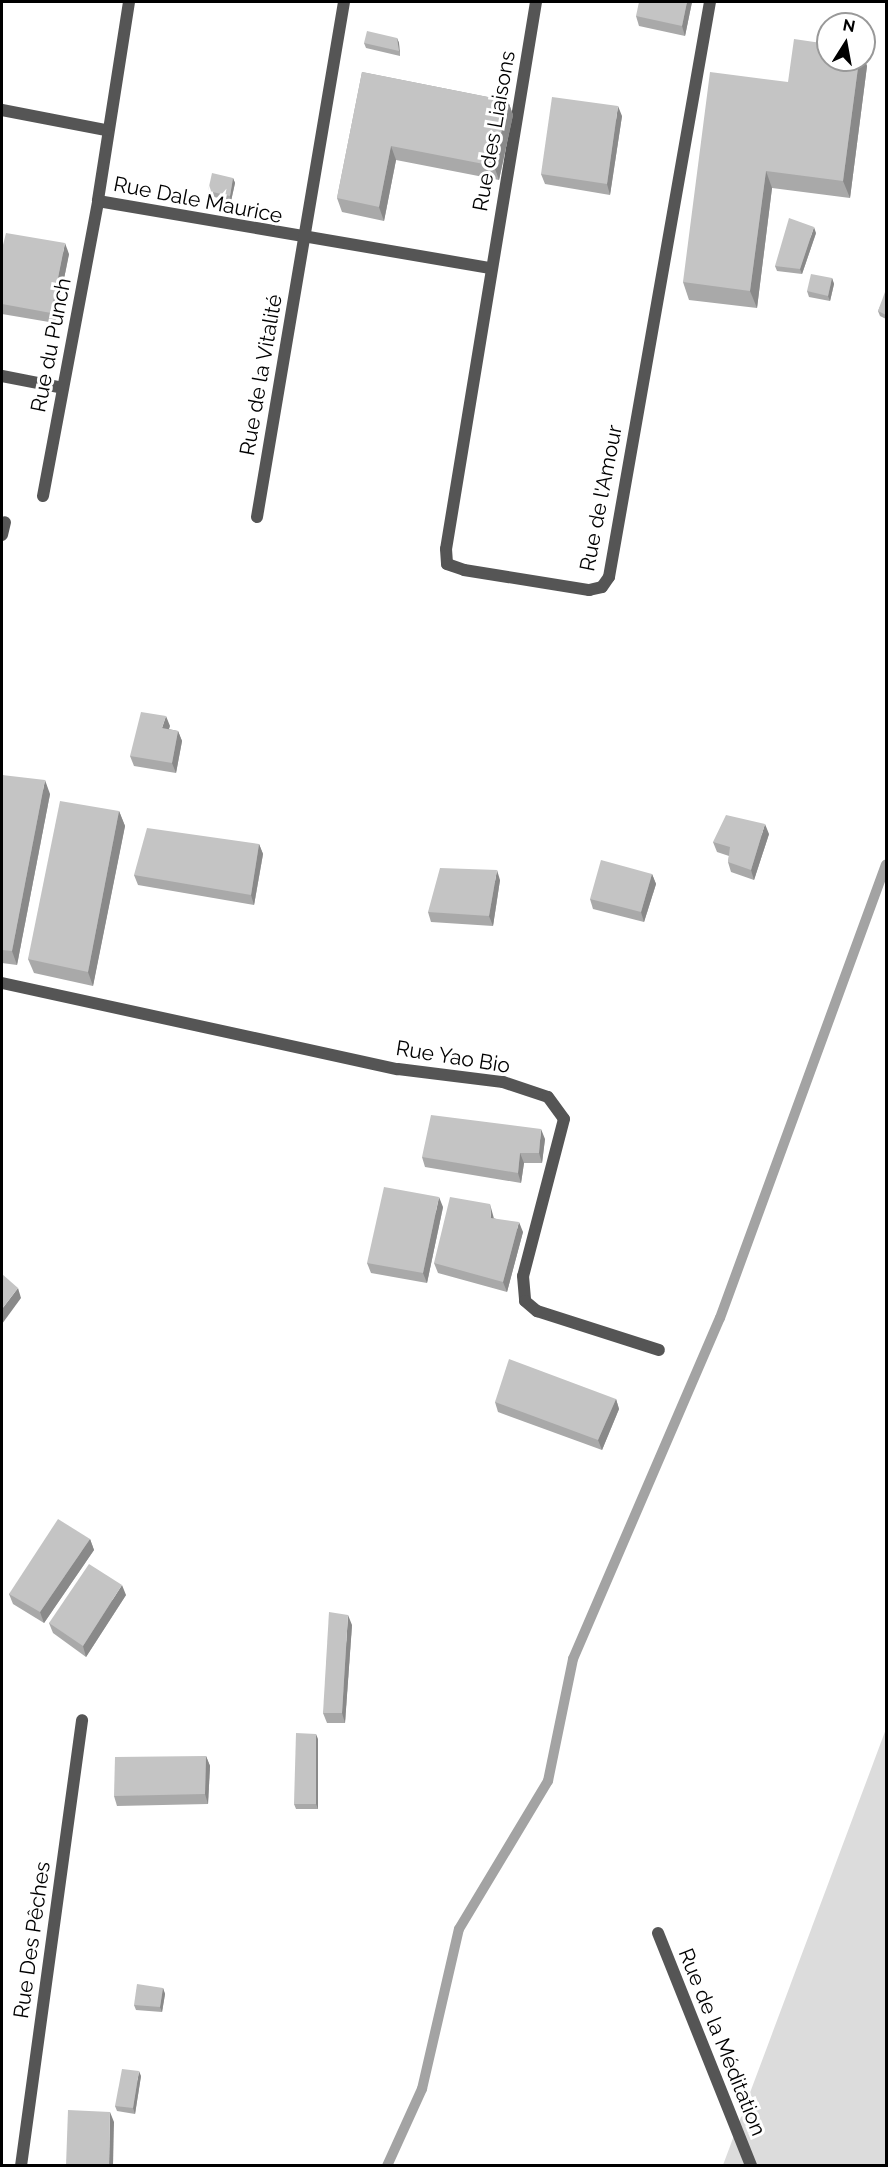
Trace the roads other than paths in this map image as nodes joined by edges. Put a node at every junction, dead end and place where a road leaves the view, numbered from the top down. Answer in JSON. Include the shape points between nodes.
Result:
{"nodes":[{"id":1,"x":129,"y":2,"type":"edge"},
{"id":2,"x":344,"y":2,"type":"edge"},
{"id":3,"x":536,"y":2,"type":"edge"},
{"id":4,"x":710,"y":2,"type":"edge"},
{"id":5,"x":2,"y":110,"type":"edge"},
{"id":6,"x":106,"y":130,"type":"junction"},
{"id":7,"x":98,"y":201,"type":"junction"},
{"id":8,"x":304,"y":240,"type":"junction"},
{"id":9,"x":490,"y":268,"type":"junction"},
{"id":10,"x":2,"y":376,"type":"edge"},
{"id":11,"x":63,"y":388,"type":"junction"},
{"id":12,"x":43,"y":496,"type":"dead end"},
{"id":13,"x":257,"y":517,"type":"dead end"},
{"id":14,"x":5,"y":522,"type":"dead end"},
{"id":15,"x":2,"y":535,"type":"edge"},
{"id":16,"x":2,"y":982,"type":"edge"},
{"id":17,"x":659,"y":1350,"type":"dead end"},
{"id":18,"x":82,"y":1720,"type":"dead end"},
{"id":19,"x":658,"y":1933,"type":"dead end"},
{"id":20,"x":21,"y":2166,"type":"edge"},
{"id":21,"x":751,"y":2166,"type":"edge"}],
"edges":[{"from":1,"to":6,"type":"street","name":"Rue Dale Maurice"},
{"from":2,"to":8,"type":"street","name":"Rue de la Vitalité"},
{"from":3,"to":9,"type":"street","name":"Rue des Liaisons"},
{"from":4,"to":9,"type":"street","name":"Rue de l'Amour","via":[[609,577],[602,587],[589,590],[447,564]]},
{"from":5,"to":6,"type":"street"},
{"from":6,"to":7,"type":"street","name":"Rue Dale Maurice"},
{"from":7,"to":8,"type":"street","name":"Rue Dale Maurice"},
{"from":7,"to":11,"type":"street","name":"Rue du Punch"},
{"from":8,"to":9,"type":"street","name":"Rue Dale Maurice"},
{"from":8,"to":13,"type":"street","name":"Rue de la Vitalité"},
{"from":10,"to":11,"type":"street"},
{"from":11,"to":12,"type":"street","name":"Rue du Punch"},
{"from":14,"to":15,"type":"street"},
{"from":16,"to":17,"type":"street","name":"Rue Yao Bio","via":[[398,1069],[503,1082],[548,1097],[564,1119],[523,1276],[525,1301],[537,1311]]},
{"from":18,"to":20,"type":"street","name":"Rue Des Pêches"},
{"from":19,"to":21,"type":"street","name":"Rue de la Méditation"}]}
